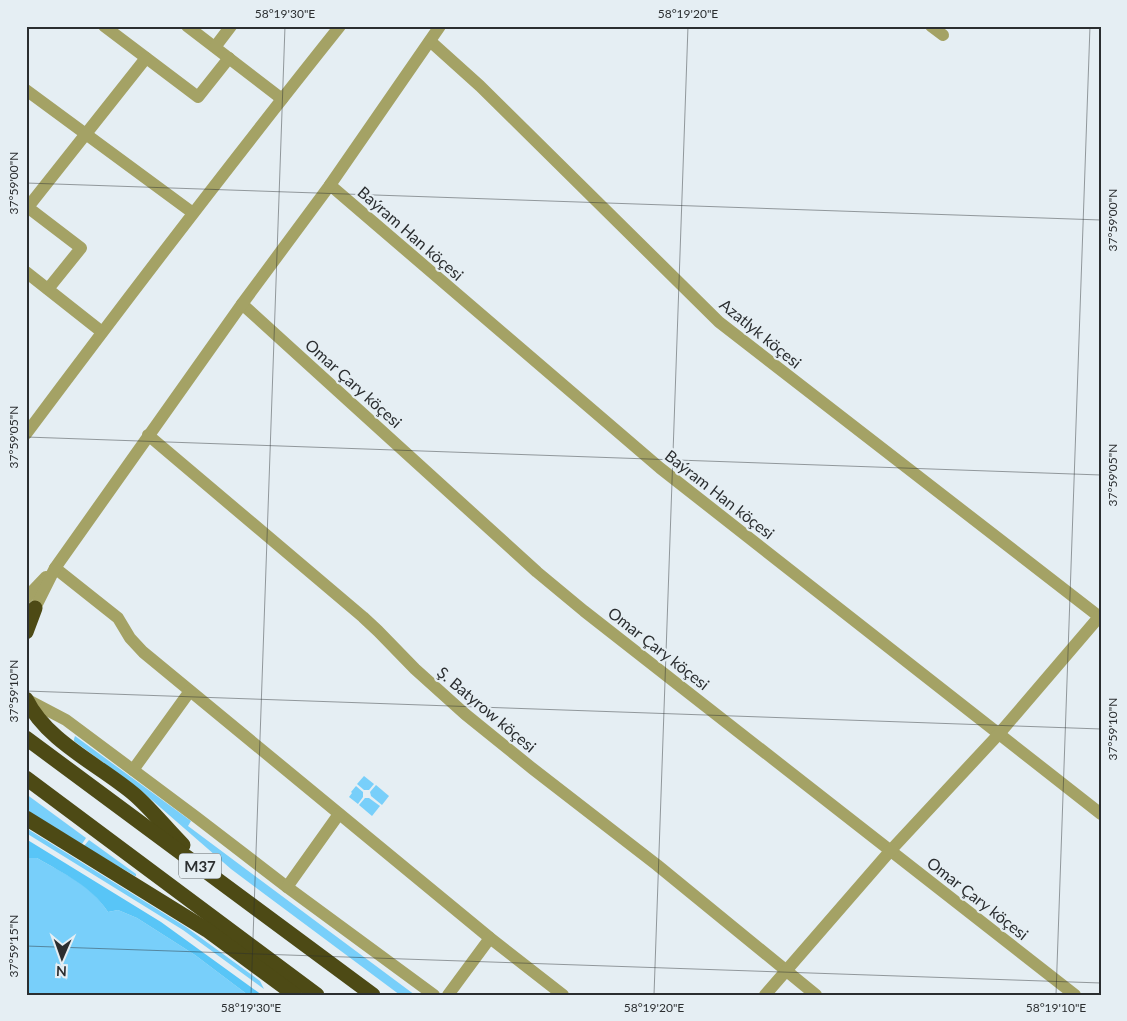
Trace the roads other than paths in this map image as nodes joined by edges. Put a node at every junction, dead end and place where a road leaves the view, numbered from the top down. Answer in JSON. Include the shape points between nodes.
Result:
{"nodes":[{"id":1,"x":104,"y":26,"type":"edge"},
{"id":2,"x":187,"y":26,"type":"edge"},
{"id":3,"x":231,"y":26,"type":"edge"},
{"id":4,"x":340,"y":26,"type":"edge"},
{"id":5,"x":440,"y":26,"type":"edge"},
{"id":6,"x":931,"y":26,"type":"edge"},
{"id":7,"x":943,"y":35,"type":"dead end"},
{"id":8,"x":430,"y":41,"type":"junction"},
{"id":9,"x":215,"y":47,"type":"junction"},
{"id":10,"x":146,"y":58,"type":"junction"},
{"id":11,"x":228,"y":58,"type":"junction"},
{"id":12,"x":26,"y":90,"type":"edge"},
{"id":13,"x":282,"y":99,"type":"junction"},
{"id":14,"x":86,"y":134,"type":"junction"},
{"id":15,"x":330,"y":185,"type":"junction"},
{"id":16,"x":27,"y":206,"type":"edge"},
{"id":17,"x":193,"y":214,"type":"junction"},
{"id":18,"x":28,"y":278,"type":"edge"},
{"id":19,"x":48,"y":290,"type":"junction"},
{"id":20,"x":242,"y":304,"type":"junction"},
{"id":21,"x":102,"y":332,"type":"junction"},
{"id":22,"x":26,"y":434,"type":"edge"},
{"id":23,"x":148,"y":435,"type":"junction"},
{"id":24,"x":54,"y":568,"type":"junction"},
{"id":25,"x":29,"y":608,"type":"edge"},
{"id":26,"x":1100,"y":617,"type":"edge"},
{"id":27,"x":26,"y":632,"type":"edge"},
{"id":28,"x":190,"y":690,"type":"junction"},
{"id":29,"x":26,"y":699,"type":"edge"},
{"id":30,"x":998,"y":734,"type":"junction"},
{"id":31,"x":26,"y":738,"type":"edge"},
{"id":32,"x":133,"y":770,"type":"junction"},
{"id":33,"x":26,"y":778,"type":"edge"},
{"id":34,"x":339,"y":814,"type":"junction"},
{"id":35,"x":1101,"y":814,"type":"edge"},
{"id":36,"x":26,"y":818,"type":"edge"},
{"id":37,"x":891,"y":850,"type":"junction"},
{"id":38,"x":212,"y":875,"type":"junction"},
{"id":39,"x":287,"y":887,"type":"junction"},
{"id":40,"x":178,"y":891,"type":"junction"},
{"id":41,"x":490,"y":938,"type":"junction"},
{"id":42,"x":786,"y":971,"type":"junction"},
{"id":43,"x":276,"y":981,"type":"junction"},
{"id":44,"x":295,"y":995,"type":"edge"},
{"id":45,"x":317,"y":995,"type":"edge"},
{"id":46,"x":373,"y":995,"type":"edge"},
{"id":47,"x":434,"y":995,"type":"edge"},
{"id":48,"x":448,"y":995,"type":"edge"},
{"id":49,"x":563,"y":995,"type":"edge"},
{"id":50,"x":766,"y":995,"type":"edge"},
{"id":51,"x":816,"y":995,"type":"edge"},
{"id":52,"x":1075,"y":995,"type":"edge"}],
"edges":[{"from":1,"to":10,"type":"street"},
{"from":2,"to":9,"type":"street"},
{"from":3,"to":9,"type":"street"},
{"from":4,"to":13,"type":"street"},
{"from":5,"to":8,"type":"street"},
{"from":6,"to":7,"type":"street"},
{"from":8,"to":15,"type":"street"},
{"from":8,"to":26,"type":"street","name":"Azatlyk köçesi","via":[[720,322]]},
{"from":9,"to":11,"type":"street"},
{"from":10,"to":11,"type":"street","via":[[198,97]]},
{"from":10,"to":14,"type":"street"},
{"from":11,"to":13,"type":"street"},
{"from":12,"to":14,"type":"street"},
{"from":13,"to":17,"type":"street"},
{"from":14,"to":16,"type":"street"},
{"from":14,"to":17,"type":"street"},
{"from":15,"to":20,"type":"street"},
{"from":15,"to":30,"type":"street","name":"Baýram Han köçesi","via":[[660,468]]},
{"from":16,"to":19,"type":"street","via":[[81,248]]},
{"from":17,"to":21,"type":"street"},
{"from":18,"to":19,"type":"street"},
{"from":19,"to":21,"type":"street"},
{"from":20,"to":23,"type":"street"},
{"from":20,"to":37,"type":"street","name":"Omar Çary köçesi","via":[[584,611]]},
{"from":21,"to":22,"type":"street"},
{"from":23,"to":24,"type":"street"},
{"from":23,"to":42,"type":"street","name":"Ş. Batyrow köçesi","via":[[373,626],[415,670],[465,714]]},
{"from":24,"to":25,"type":"street"},
{"from":24,"to":28,"type":"street","via":[[118,618],[143,652]]},
{"from":25,"to":27,"type":"highway"},
{"from":26,"to":30,"type":"street"},
{"from":28,"to":32,"type":"street"},
{"from":28,"to":34,"type":"street"},
{"from":29,"to":32,"type":"street","via":[[66,720]]},
{"from":29,"to":38,"type":"highway","via":[[40,721],[136,795]]},
{"from":30,"to":35,"type":"street","name":"Baýram Han köçesi"},
{"from":30,"to":37,"type":"street"},
{"from":31,"to":38,"type":"highway","number":"M37"},
{"from":32,"to":39,"type":"street"},
{"from":33,"to":40,"type":"highway","number":"M37"},
{"from":34,"to":39,"type":"street"},
{"from":34,"to":41,"type":"street"},
{"from":36,"to":43,"type":"highway","via":[[207,930]]},
{"from":37,"to":42,"type":"street"},
{"from":37,"to":52,"type":"street","name":"Omar Çary köçesi"},
{"from":38,"to":46,"type":"highway","number":"M37"},
{"from":39,"to":47,"type":"street"},
{"from":40,"to":43,"type":"highway"},
{"from":40,"to":45,"type":"highway","number":"M37"},
{"from":41,"to":48,"type":"street"},
{"from":41,"to":49,"type":"street"},
{"from":42,"to":50,"type":"street"},
{"from":42,"to":51,"type":"street","name":"Ş. Batyrow köçesi"},
{"from":43,"to":44,"type":"highway"}]}
